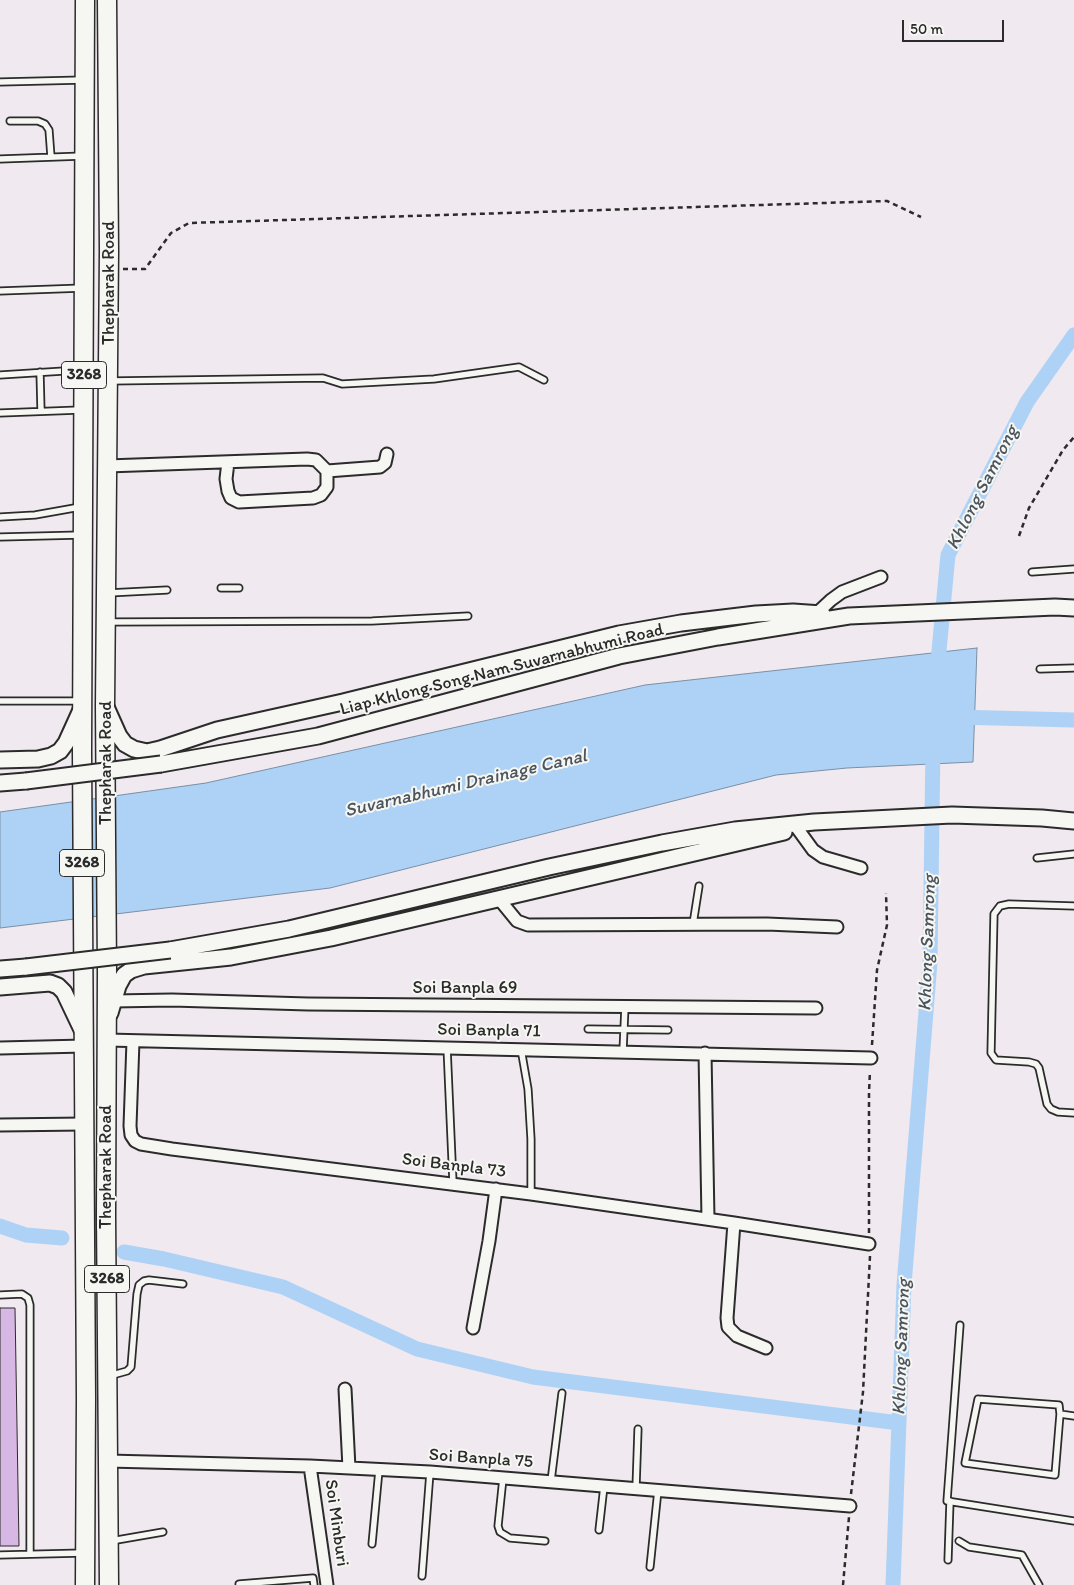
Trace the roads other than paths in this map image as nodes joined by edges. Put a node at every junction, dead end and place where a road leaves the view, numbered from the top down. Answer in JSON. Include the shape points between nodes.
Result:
{"nodes":[{"id":1,"x":85,"y":0,"type":"edge"},
{"id":2,"x":107,"y":0,"type":"edge"},
{"id":3,"x":85,"y":80,"type":"junction"},
{"id":4,"x":0,"y":82,"type":"edge"},
{"id":5,"x":10,"y":121,"type":"dead end"},
{"id":6,"x":85,"y":156,"type":"junction"},
{"id":7,"x":51,"y":157,"type":"junction"},
{"id":8,"x":0,"y":159,"type":"edge"},
{"id":9,"x":85,"y":288,"type":"junction"},
{"id":10,"x":0,"y":290,"type":"edge"},
{"id":11,"x":84,"y":369,"type":"junction"},
{"id":12,"x":40,"y":372,"type":"junction"},
{"id":13,"x":0,"y":375,"type":"edge"},
{"id":14,"x":544,"y":380,"type":"dead end"},
{"id":15,"x":108,"y":381,"type":"junction"},
{"id":16,"x":84,"y":410,"type":"junction"},
{"id":17,"x":41,"y":411,"type":"junction"},
{"id":18,"x":0,"y":413,"type":"edge"},
{"id":19,"x":387,"y":454,"type":"dead end"},
{"id":20,"x":228,"y":462,"type":"junction"},
{"id":21,"x":107,"y":466,"type":"junction"},
{"id":22,"x":327,"y":471,"type":"junction"},
{"id":23,"x":84,"y":506,"type":"junction"},
{"id":24,"x":0,"y":517,"type":"edge"},
{"id":25,"x":83,"y":535,"type":"junction"},
{"id":26,"x":0,"y":538,"type":"edge"},
{"id":27,"x":1074,"y":569,"type":"edge"},
{"id":28,"x":1032,"y":572,"type":"dead end"},
{"id":29,"x":882,"y":577,"type":"dead end"},
{"id":30,"x":221,"y":588,"type":"dead end"},
{"id":31,"x":239,"y":588,"type":"dead end"},
{"id":32,"x":167,"y":590,"type":"dead end"},
{"id":33,"x":106,"y":593,"type":"junction"},
{"id":34,"x":1074,"y":608,"type":"edge"},
{"id":35,"x":817,"y":613,"type":"junction"},
{"id":36,"x":468,"y":616,"type":"dead end"},
{"id":37,"x":845,"y":616,"type":"junction"},
{"id":38,"x":106,"y":622,"type":"junction"},
{"id":39,"x":1074,"y":668,"type":"edge"},
{"id":40,"x":1040,"y":669,"type":"dead end"},
{"id":41,"x":0,"y":701,"type":"edge"},
{"id":42,"x":82,"y":704,"type":"junction"},
{"id":43,"x":105,"y":706,"type":"junction"},
{"id":44,"x":0,"y":760,"type":"edge"},
{"id":45,"x":0,"y":783,"type":"edge"},
{"id":46,"x":1074,"y":821,"type":"edge"},
{"id":47,"x":814,"y":822,"type":"junction"},
{"id":48,"x":797,"y":828,"type":"junction"},
{"id":49,"x":1074,"y":854,"type":"edge"},
{"id":50,"x":1037,"y":858,"type":"dead end"},
{"id":51,"x":861,"y":868,"type":"dead end"},
{"id":52,"x":699,"y":886,"type":"dead end"},
{"id":53,"x":499,"y":899,"type":"junction"},
{"id":54,"x":1074,"y":906,"type":"edge"},
{"id":55,"x":693,"y":924,"type":"junction"},
{"id":56,"x":837,"y":927,"type":"dead end"},
{"id":57,"x":0,"y":969,"type":"edge"},
{"id":58,"x":0,"y":987,"type":"edge"},
{"id":59,"x":113,"y":1002,"type":"junction"},
{"id":60,"x":625,"y":1006,"type":"junction"},
{"id":61,"x":816,"y":1008,"type":"dead end"},
{"id":62,"x":588,"y":1029,"type":"dead end"},
{"id":63,"x":624,"y":1030,"type":"junction"},
{"id":64,"x":668,"y":1030,"type":"dead end"},
{"id":65,"x":106,"y":1034,"type":"junction"},
{"id":66,"x":133,"y":1040,"type":"junction"},
{"id":67,"x":84,"y":1041,"type":"junction"},
{"id":68,"x":447,"y":1047,"type":"junction"},
{"id":69,"x":0,"y":1048,"type":"edge"},
{"id":70,"x":521,"y":1049,"type":"junction"},
{"id":71,"x":623,"y":1051,"type":"junction"},
{"id":72,"x":705,"y":1053,"type":"junction"},
{"id":73,"x":871,"y":1058,"type":"dead end"},
{"id":74,"x":1074,"y":1113,"type":"edge"},
{"id":75,"x":84,"y":1124,"type":"junction"},
{"id":76,"x":0,"y":1125,"type":"edge"},
{"id":77,"x":453,"y":1183,"type":"junction"},
{"id":78,"x":496,"y":1189,"type":"junction"},
{"id":79,"x":530,"y":1194,"type":"junction"},
{"id":80,"x":708,"y":1219,"type":"junction"},
{"id":81,"x":734,"y":1223,"type":"junction"},
{"id":82,"x":869,"y":1244,"type":"dead end"},
{"id":83,"x":183,"y":1284,"type":"dead end"},
{"id":84,"x":0,"y":1295,"type":"edge"},
{"id":85,"x":960,"y":1325,"type":"dead end"},
{"id":86,"x":473,"y":1328,"type":"dead end"},
{"id":87,"x":766,"y":1348,"type":"dead end"},
{"id":88,"x":108,"y":1376,"type":"junction"},
{"id":89,"x":346,"y":1389,"type":"dead end"},
{"id":90,"x":562,"y":1393,"type":"dead end"},
{"id":91,"x":1060,"y":1414,"type":"junction"},
{"id":92,"x":1074,"y":1416,"type":"edge"},
{"id":93,"x":638,"y":1429,"type":"dead end"},
{"id":94,"x":108,"y":1461,"type":"junction"},
{"id":95,"x":310,"y":1466,"type":"junction"},
{"id":96,"x":349,"y":1468,"type":"junction"},
{"id":97,"x":379,"y":1470,"type":"junction"},
{"id":98,"x":430,"y":1472,"type":"junction"},
{"id":99,"x":503,"y":1478,"type":"junction"},
{"id":100,"x":551,"y":1481,"type":"junction"},
{"id":101,"x":604,"y":1486,"type":"junction"},
{"id":102,"x":636,"y":1488,"type":"junction"},
{"id":103,"x":658,"y":1490,"type":"junction"},
{"id":104,"x":950,"y":1501,"type":"junction"},
{"id":105,"x":850,"y":1506,"type":"dead end"},
{"id":106,"x":1074,"y":1521,"type":"edge"},
{"id":107,"x":599,"y":1530,"type":"dead end"},
{"id":108,"x":163,"y":1532,"type":"dead end"},
{"id":109,"x":109,"y":1541,"type":"junction"},
{"id":110,"x":545,"y":1541,"type":"dead end"},
{"id":111,"x":959,"y":1541,"type":"dead end"},
{"id":112,"x":372,"y":1544,"type":"dead end"},
{"id":113,"x":86,"y":1552,"type":"junction"},
{"id":114,"x":30,"y":1554,"type":"junction"},
{"id":115,"x":0,"y":1555,"type":"edge"},
{"id":116,"x":948,"y":1560,"type":"dead end"},
{"id":117,"x":650,"y":1567,"type":"dead end"},
{"id":118,"x":422,"y":1576,"type":"dead end"},
{"id":119,"x":239,"y":1584,"type":"dead end"},
{"id":120,"x":85,"y":1585,"type":"edge"},
{"id":121,"x":109,"y":1585,"type":"edge"},
{"id":122,"x":314,"y":1585,"type":"edge"},
{"id":123,"x":327,"y":1585,"type":"edge"},
{"id":124,"x":1039,"y":1585,"type":"edge"}],
"edges":[{"from":1,"to":3,"type":"main road","name":"Thepharak Road","number":"3268"},
{"from":2,"to":15,"type":"main road","name":"Thepharak Road","number":"3268"},
{"from":3,"to":4,"type":"lane"},
{"from":3,"to":6,"type":"main road","name":"Thepharak Road","number":"3268"},
{"from":5,"to":7,"type":"lane","via":[[46,124]]},
{"from":6,"to":7,"type":"lane"},
{"from":6,"to":9,"type":"main road","name":"Thepharak Road","number":"3268"},
{"from":7,"to":8,"type":"lane"},
{"from":9,"to":10,"type":"lane"},
{"from":9,"to":11,"type":"main road","name":"Thepharak Road","number":"3268"},
{"from":11,"to":12,"type":"lane"},
{"from":11,"to":16,"type":"main road","name":"Thepharak Road","number":"3268"},
{"from":12,"to":13,"type":"lane"},
{"from":12,"to":17,"type":"lane"},
{"from":14,"to":15,"type":"lane","via":[[519,367],[434,379],[342,384],[323,378]]},
{"from":15,"to":21,"type":"main road","name":"Thepharak Road","number":"3268"},
{"from":16,"to":17,"type":"lane"},
{"from":16,"to":23,"type":"main road","name":"Thepharak Road","number":"3268"},
{"from":17,"to":18,"type":"lane"},
{"from":19,"to":22,"type":"street","via":[[385,463],[380,467]]},
{"from":20,"to":21,"type":"street"},
{"from":20,"to":22,"type":"street","via":[[307,459],[316,460]]},
{"from":20,"to":22,"type":"street","via":[[228,491],[231,498],[239,502],[313,498],[321,495],[327,487]]},
{"from":21,"to":33,"type":"main road","name":"Thepharak Road","number":"3268"},
{"from":23,"to":24,"type":"lane","via":[[50,513]]},
{"from":23,"to":25,"type":"main road","name":"Thepharak Road","number":"3268"},
{"from":25,"to":26,"type":"lane"},
{"from":25,"to":42,"type":"main road","name":"Thepharak Road","number":"3268"},
{"from":27,"to":28,"type":"lane"},
{"from":29,"to":35,"type":"street","via":[[842,592]]},
{"from":30,"to":31,"type":"lane"},
{"from":32,"to":33,"type":"lane"},
{"from":33,"to":38,"type":"main road","name":"Thepharak Road","number":"3268"},
{"from":34,"to":37,"type":"main road","name":"Liap Khlong Song Nam Suvarnabhumi Road"},
{"from":35,"to":37,"type":"main road"},
{"from":35,"to":43,"type":"main road","via":[[756,614],[619,634],[217,730],[147,752],[134,750],[125,744]]},
{"from":36,"to":38,"type":"lane","via":[[372,621]]},
{"from":37,"to":45,"type":"main road","name":"Liap Khlong Song Nam Suvarnabhumi Road","bridge":true,"via":[[619,656],[318,736],[161,764]]},
{"from":38,"to":43,"type":"main road","name":"Thepharak Road","number":"3268"},
{"from":39,"to":40,"type":"lane"},
{"from":41,"to":42,"type":"lane"},
{"from":42,"to":44,"type":"main road","via":[[60,751],[38,759]]},
{"from":42,"to":67,"type":"main road","name":"Thepharak Road","number":"3268","bridge":true},
{"from":43,"to":65,"type":"main road","name":"Thepharak Road","number":"3268","bridge":true},
{"from":46,"to":47,"type":"main road","via":[[952,815]]},
{"from":47,"to":48,"type":"main road"},
{"from":47,"to":57,"type":"main road","bridge":true,"via":[[662,842],[290,929],[170,950]]},
{"from":48,"to":51,"type":"street","via":[[813,850],[823,857]]},
{"from":48,"to":53,"type":"main road"},
{"from":49,"to":50,"type":"lane"},
{"from":52,"to":55,"type":"lane"},
{"from":53,"to":55,"type":"street","via":[[518,921],[528,925]]},
{"from":53,"to":59,"type":"main road","via":[[231,958],[144,966],[124,975]]},
{"from":54,"to":74,"type":"lane","via":[[1010,904],[996,909],[991,1054],[996,1060],[1036,1064],[1047,1104],[1058,1112]]},
{"from":55,"to":56,"type":"street"},
{"from":58,"to":67,"type":"main road","via":[[50,983],[58,986],[64,992]]},
{"from":59,"to":60,"type":"street","name":"Soi Banpla 69"},
{"from":59,"to":65,"type":"main road"},
{"from":60,"to":61,"type":"street","name":"Soi Banpla 69"},
{"from":60,"to":63,"type":"lane"},
{"from":62,"to":63,"type":"lane"},
{"from":63,"to":64,"type":"lane"},
{"from":63,"to":71,"type":"lane"},
{"from":65,"to":66,"type":"street","name":"Soi Banpla 71"},
{"from":65,"to":88,"type":"main road","name":"Thepharak Road","number":"3268"},
{"from":66,"to":68,"type":"street","name":"Soi Banpla 71"},
{"from":66,"to":77,"type":"street","name":"Soi Banpla 73","via":[[130,1126],[131,1135],[141,1144]]},
{"from":67,"to":69,"type":"street"},
{"from":67,"to":75,"type":"main road","name":"Thepharak Road","number":"3268"},
{"from":68,"to":70,"type":"street","name":"Soi Banpla 71"},
{"from":68,"to":77,"type":"lane"},
{"from":70,"to":71,"type":"street","name":"Soi Banpla 71"},
{"from":70,"to":79,"type":"lane","via":[[528,1089]]},
{"from":71,"to":72,"type":"street","name":"Soi Banpla 71"},
{"from":72,"to":73,"type":"street","name":"Soi Banpla 71"},
{"from":72,"to":80,"type":"street"},
{"from":75,"to":76,"type":"street"},
{"from":75,"to":113,"type":"main road","name":"Thepharak Road","number":"3268"},
{"from":77,"to":78,"type":"street","name":"Soi Banpla 73"},
{"from":78,"to":79,"type":"street","name":"Soi Banpla 73"},
{"from":78,"to":86,"type":"street"},
{"from":79,"to":80,"type":"street","name":"Soi Banpla 73"},
{"from":80,"to":81,"type":"street","name":"Soi Banpla 73"},
{"from":81,"to":82,"type":"street","name":"Soi Banpla 73"},
{"from":81,"to":87,"type":"street","via":[[728,1327],[737,1336]]},
{"from":83,"to":88,"type":"lane","via":[[149,1280],[139,1286],[132,1367]]},
{"from":84,"to":114,"type":"lane","via":[[22,1294],[30,1305]]},
{"from":85,"to":104,"type":"lane","via":[[947,1501]]},
{"from":88,"to":94,"type":"main road","name":"Thepharak Road","number":"3268"},
{"from":89,"to":96,"type":"street"},
{"from":90,"to":100,"type":"lane"},
{"from":91,"to":91,"type":"lane","via":[[1059,1405],[978,1399],[965,1463],[1055,1475]]},
{"from":91,"to":92,"type":"lane"},
{"from":93,"to":102,"type":"lane"},
{"from":94,"to":95,"type":"street","name":"Soi Banpla 75"},
{"from":94,"to":109,"type":"main road","name":"Thepharak Road","number":"3268"},
{"from":95,"to":96,"type":"street","name":"Soi Banpla 75"},
{"from":95,"to":123,"type":"street","name":"Soi Minburi"},
{"from":96,"to":97,"type":"street","name":"Soi Banpla 75"},
{"from":97,"to":98,"type":"street","name":"Soi Banpla 75"},
{"from":97,"to":112,"type":"lane"},
{"from":98,"to":99,"type":"street","name":"Soi Banpla 75"},
{"from":98,"to":118,"type":"lane"},
{"from":99,"to":100,"type":"street","name":"Soi Banpla 75"},
{"from":99,"to":110,"type":"lane","via":[[500,1532],[510,1538]]},
{"from":100,"to":101,"type":"street","name":"Soi Banpla 75"},
{"from":101,"to":102,"type":"street","name":"Soi Banpla 75"},
{"from":101,"to":107,"type":"lane"},
{"from":102,"to":103,"type":"street","name":"Soi Banpla 75"},
{"from":103,"to":105,"type":"street","name":"Soi Banpla 75"},
{"from":103,"to":117,"type":"lane"},
{"from":104,"to":106,"type":"lane"},
{"from":104,"to":116,"type":"lane"},
{"from":108,"to":109,"type":"lane"},
{"from":109,"to":121,"type":"main road","name":"Thepharak Road","number":"3268"},
{"from":111,"to":124,"type":"lane","via":[[969,1547],[1022,1555]]},
{"from":113,"to":114,"type":"lane"},
{"from":113,"to":120,"type":"main road","name":"Thepharak Road","number":"3268"},
{"from":114,"to":115,"type":"lane"},
{"from":119,"to":122,"type":"lane","via":[[313,1578]]}]}
